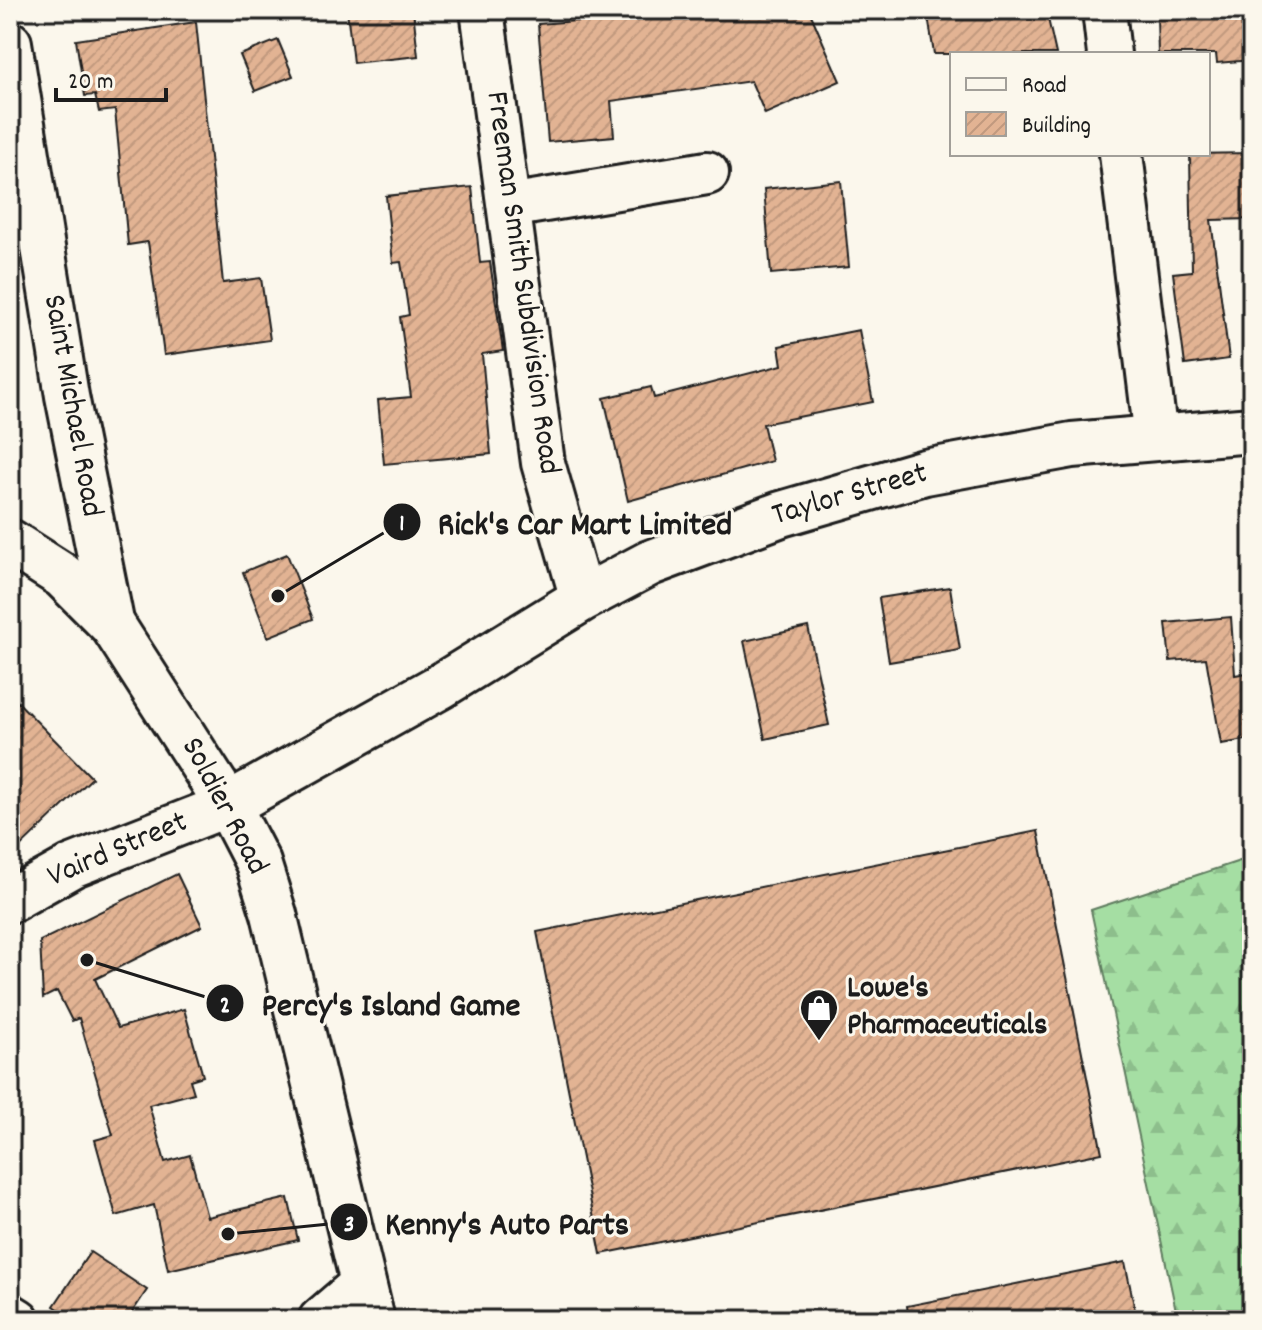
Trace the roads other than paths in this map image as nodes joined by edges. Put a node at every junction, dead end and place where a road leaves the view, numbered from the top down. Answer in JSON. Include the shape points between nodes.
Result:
{"nodes":[{"id":1,"x":482,"y":10,"type":"edge"},
{"id":2,"x":1104,"y":10,"type":"edge"},
{"id":3,"x":10,"y":43,"type":"edge"},
{"id":4,"x":1109,"y":52,"type":"edge"},
{"id":5,"x":1121,"y":156,"type":"edge"},
{"id":6,"x":707,"y":173,"type":"dead end"},
{"id":7,"x":509,"y":206,"type":"junction"},
{"id":8,"x":1252,"y":430,"type":"edge"},
{"id":9,"x":1156,"y":438,"type":"junction"},
{"id":10,"x":10,"y":542,"type":"edge"},
{"id":11,"x":582,"y":599,"type":"junction"},
{"id":12,"x":113,"y":626,"type":"junction"},
{"id":13,"x":228,"y":805,"type":"junction"},
{"id":14,"x":10,"y":901,"type":"edge"},
{"id":15,"x":368,"y":1302,"type":"edge"},
{"id":16,"x":10,"y":1315,"type":"edge"},
{"id":17,"x":18,"y":1320,"type":"edge"},
{"id":18,"x":320,"y":1320,"type":"edge"}],
"edges":[{"from":1,"to":7,"type":"street","name":"Freeman Smith Subdivision Road"},
{"from":2,"to":4,"type":"street"},
{"from":3,"to":12,"type":"street","name":"Saint Michael Road","via":[[67,396]]},
{"from":5,"to":9,"type":"street"},
{"from":6,"to":7,"type":"street"},
{"from":7,"to":11,"type":"street","name":"Freeman Smith Subdivision Road","via":[[543,463]]},
{"from":8,"to":9,"type":"street","name":"Taylor Street"},
{"from":9,"to":11,"type":"street","name":"Taylor Street","via":[[1072,445],[925,472],[781,514],[650,563]]},
{"from":10,"to":12,"type":"street","name":"Soldier Road","via":[[63,576]]},
{"from":11,"to":13,"type":"street","name":"Taylor Street","via":[[441,686]]},
{"from":12,"to":13,"type":"street","name":"Soldier Road"},
{"from":13,"to":14,"type":"street","name":"Vaird Street","via":[[72,866]]},
{"from":13,"to":15,"type":"street","name":"Soldier Road","via":[[258,863],[274,914]]},
{"from":15,"to":18,"type":"street"},
{"from":16,"to":17,"type":"street"}]}
